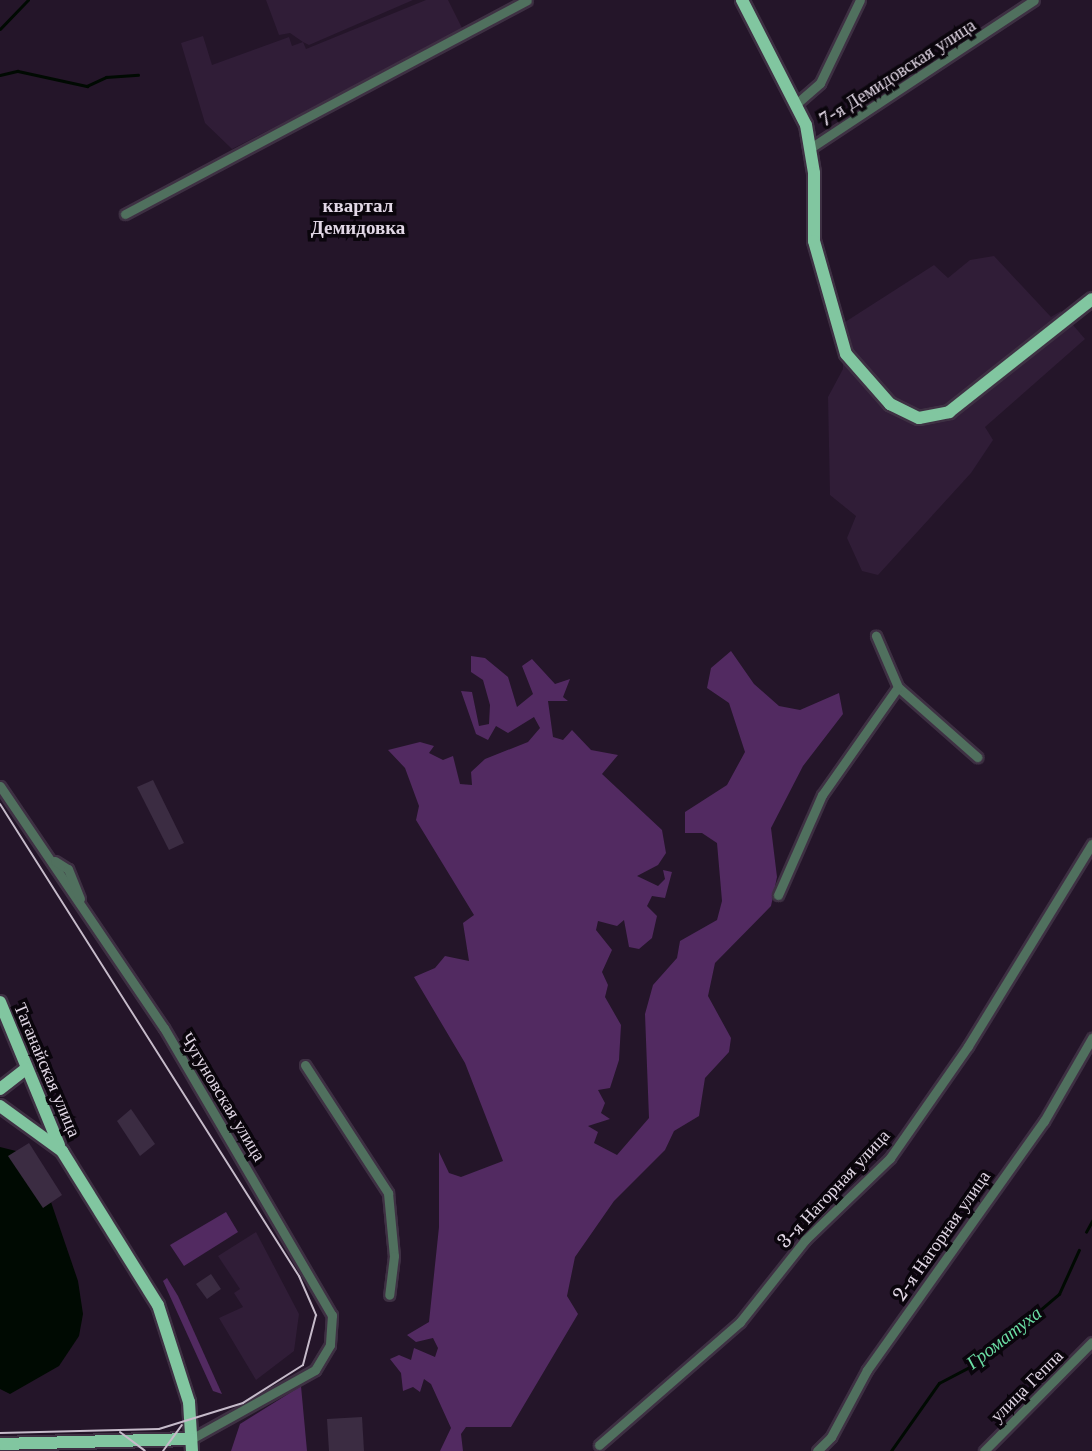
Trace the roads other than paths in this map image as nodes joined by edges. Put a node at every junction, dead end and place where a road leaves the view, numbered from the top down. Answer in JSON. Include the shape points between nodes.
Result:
{"nodes":[{"id":1,"x":527,"y":0,"type":"edge"},
{"id":2,"x":742,"y":0,"type":"edge"},
{"id":3,"x":860,"y":0,"type":"edge"},
{"id":4,"x":1034,"y":0,"type":"edge"},
{"id":5,"x":796,"y":104,"type":"junction"},
{"id":6,"x":813,"y":147,"type":"junction"},
{"id":7,"x":125,"y":214,"type":"dead end"},
{"id":8,"x":1092,"y":299,"type":"edge"},
{"id":9,"x":876,"y":636,"type":"dead end"},
{"id":10,"x":898,"y":687,"type":"junction"},
{"id":11,"x":977,"y":757,"type":"dead end"},
{"id":12,"x":0,"y":786,"type":"edge"},
{"id":13,"x":1092,"y":844,"type":"edge"},
{"id":14,"x":778,"y":895,"type":"dead end"},
{"id":15,"x":0,"y":1002,"type":"edge"},
{"id":16,"x":1092,"y":1038,"type":"edge"},
{"id":17,"x":305,"y":1065,"type":"dead end"},
{"id":18,"x":26,"y":1069,"type":"junction"},
{"id":19,"x":0,"y":1089,"type":"edge"},
{"id":20,"x":0,"y":1106,"type":"edge"},
{"id":21,"x":62,"y":1151,"type":"junction"},
{"id":22,"x":389,"y":1295,"type":"dead end"},
{"id":23,"x":1092,"y":1342,"type":"edge"},
{"id":24,"x":0,"y":1444,"type":"edge"},
{"id":25,"x":599,"y":1446,"type":"dead end"},
{"id":26,"x":190,"y":1447,"type":"edge"},
{"id":27,"x":817,"y":1451,"type":"edge"},
{"id":28,"x":984,"y":1451,"type":"edge"}],
"edges":[{"from":1,"to":7,"type":"street"},
{"from":2,"to":5,"type":"main road"},
{"from":3,"to":5,"type":"street","via":[[820,83]]},
{"from":4,"to":6,"type":"street","name":"7-я Демидовская улица"},
{"from":5,"to":6,"type":"main road"},
{"from":6,"to":8,"type":"main road","via":[[814,241],[846,354],[890,404],[919,418],[949,412]]},
{"from":9,"to":10,"type":"street"},
{"from":10,"to":11,"type":"street"},
{"from":10,"to":14,"type":"street","via":[[822,795]]},
{"from":12,"to":26,"type":"street","name":"Чугуновская улица","via":[[164,1028],[332,1315],[330,1345],[315,1370]]},
{"from":13,"to":25,"type":"street","name":"3-я Нагорная улица","via":[[968,1046],[890,1158],[805,1240],[740,1322]]},
{"from":15,"to":18,"type":"main road","name":"Таганайская улица"},
{"from":16,"to":27,"type":"street","name":"2-я Нагорная улица","via":[[1044,1121],[867,1370],[831,1437]]},
{"from":17,"to":22,"type":"street","via":[[388,1193],[394,1256]]},
{"from":18,"to":19,"type":"main road"},
{"from":18,"to":21,"type":"main road","name":"Таганайская улица"},
{"from":20,"to":21,"type":"main road"},
{"from":21,"to":26,"type":"main road","via":[[158,1305],[190,1402]]},
{"from":23,"to":28,"type":"street","name":"улица Геппа"},
{"from":24,"to":26,"type":"main road"}]}
